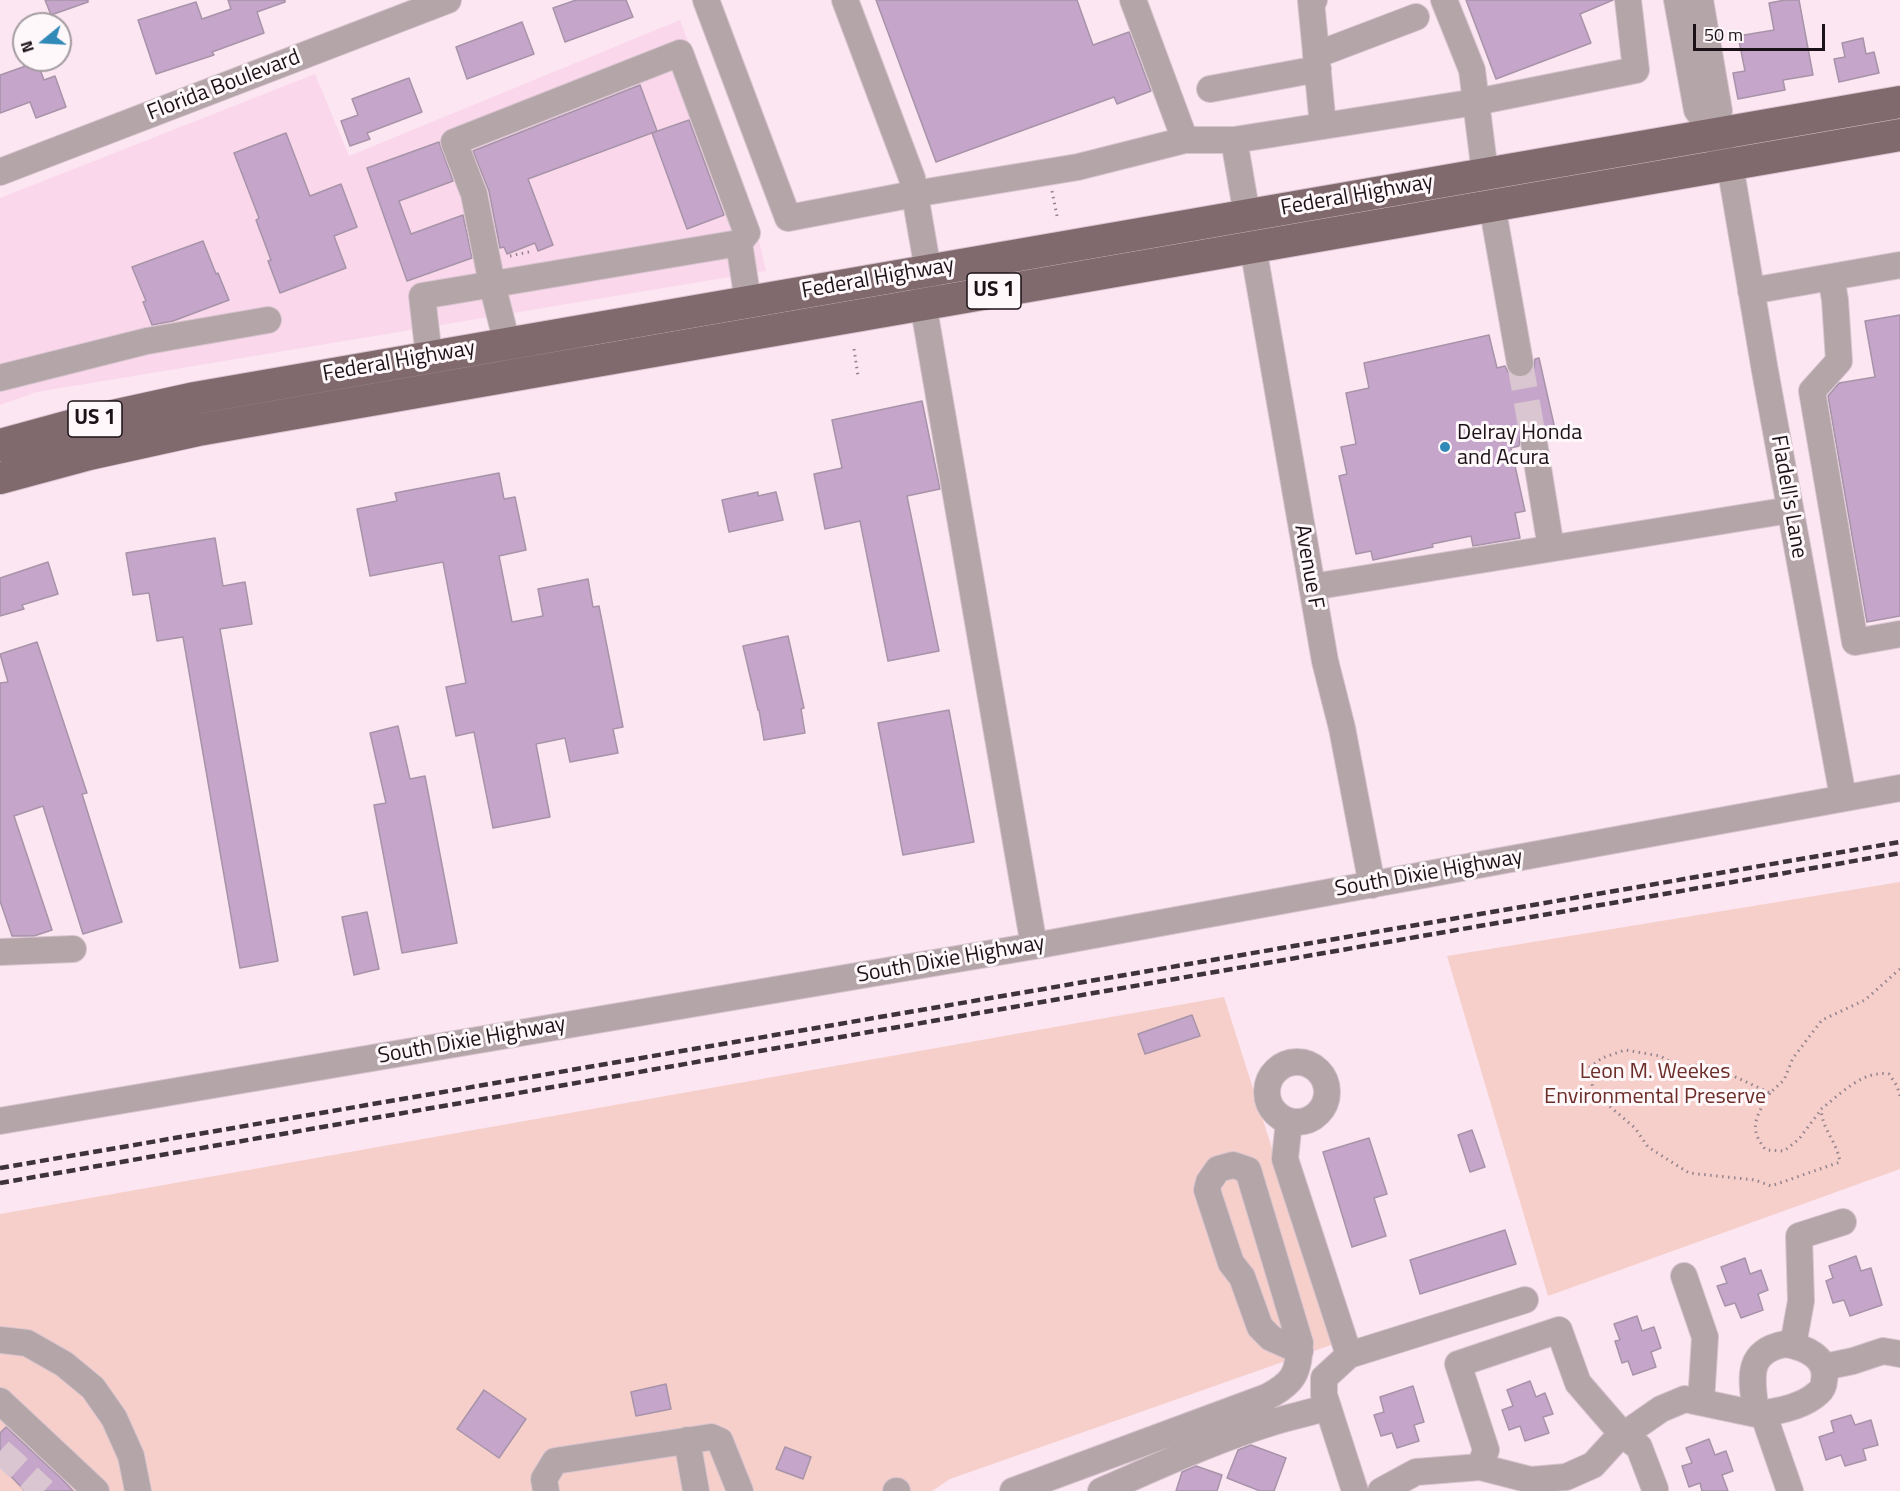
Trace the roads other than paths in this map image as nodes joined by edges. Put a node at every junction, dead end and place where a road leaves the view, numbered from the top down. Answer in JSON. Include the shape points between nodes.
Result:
{"nodes":[{"id":1,"x":448,"y":0,"type":"edge"},
{"id":2,"x":706,"y":0,"type":"edge"},
{"id":3,"x":845,"y":0,"type":"edge"},
{"id":4,"x":1133,"y":0,"type":"edge"},
{"id":5,"x":1314,"y":0,"type":"edge"},
{"id":6,"x":1444,"y":0,"type":"edge"},
{"id":7,"x":1628,"y":0,"type":"edge"},
{"id":8,"x":1677,"y":0,"type":"edge"},
{"id":9,"x":1700,"y":0,"type":"edge"},
{"id":10,"x":416,"y":6,"type":"edge"},
{"id":11,"x":1416,"y":16,"type":"dead end"},
{"id":12,"x":1317,"y":62,"type":"junction"},
{"id":13,"x":1210,"y":89,"type":"dead end"},
{"id":14,"x":1476,"y":102,"type":"junction"},
{"id":15,"x":1900,"y":102,"type":"edge"},
{"id":16,"x":1323,"y":126,"type":"junction"},
{"id":17,"x":1714,"y":134,"type":"junction"},
{"id":18,"x":1900,"y":135,"type":"edge"},
{"id":19,"x":1185,"y":140,"type":"junction"},
{"id":20,"x":1234,"y":140,"type":"junction"},
{"id":21,"x":1727,"y":165,"type":"junction"},
{"id":22,"x":0,"y":172,"type":"edge"},
{"id":23,"x":1485,"y":173,"type":"junction"},
{"id":24,"x":914,"y":194,"type":"junction"},
{"id":25,"x":1492,"y":205,"type":"junction"},
{"id":26,"x":1247,"y":215,"type":"junction"},
{"id":27,"x":739,"y":243,"type":"junction"},
{"id":28,"x":1253,"y":247,"type":"junction"},
{"id":29,"x":1900,"y":265,"type":"edge"},
{"id":30,"x":928,"y":270,"type":"junction"},
{"id":31,"x":1831,"y":277,"type":"junction"},
{"id":32,"x":492,"y":284,"type":"junction"},
{"id":33,"x":1751,"y":291,"type":"junction"},
{"id":34,"x":748,"y":301,"type":"junction"},
{"id":35,"x":924,"y":304,"type":"junction"},
{"id":36,"x":268,"y":320,"type":"dead end"},
{"id":37,"x":507,"y":343,"type":"junction"},
{"id":38,"x":429,"y":357,"type":"junction"},
{"id":39,"x":1520,"y":363,"type":"tunnel mouth"},
{"id":40,"x":533,"y":371,"type":"junction"},
{"id":41,"x":0,"y":378,"type":"edge"},
{"id":42,"x":13,"y":441,"type":"edge"},
{"id":43,"x":1534,"y":443,"type":"tunnel mouth"},
{"id":44,"x":2,"y":477,"type":"edge"},
{"id":45,"x":1790,"y":510,"type":"junction"},
{"id":46,"x":1551,"y":548,"type":"junction"},
{"id":47,"x":1312,"y":587,"type":"junction"},
{"id":48,"x":1852,"y":598,"type":"junction"},
{"id":49,"x":1808,"y":606,"type":"junction"},
{"id":50,"x":1900,"y":634,"type":"edge"},
{"id":51,"x":1900,"y":788,"type":"edge"},
{"id":52,"x":1843,"y":797,"type":"junction"},
{"id":53,"x":1372,"y":885,"type":"junction"},
{"id":54,"x":1034,"y":946,"type":"junction"},
{"id":55,"x":73,"y":949,"type":"dead end"},
{"id":56,"x":0,"y":952,"type":"edge"},
{"id":57,"x":0,"y":1121,"type":"edge"},
{"id":58,"x":1289,"y":1121,"type":"dead end"},
{"id":59,"x":1843,"y":1222,"type":"dead end"},
{"id":60,"x":1684,"y":1276,"type":"dead end"},
{"id":61,"x":1525,"y":1300,"type":"dead end"},
{"id":62,"x":0,"y":1340,"type":"edge"},
{"id":63,"x":1793,"y":1345,"type":"junction"},
{"id":64,"x":1900,"y":1354,"type":"edge"},
{"id":65,"x":1348,"y":1356,"type":"junction"},
{"id":66,"x":1299,"y":1359,"type":"junction"},
{"id":67,"x":1824,"y":1367,"type":"junction"},
{"id":68,"x":1325,"y":1393,"type":"junction"},
{"id":69,"x":0,"y":1401,"type":"edge"},
{"id":70,"x":1701,"y":1402,"type":"junction"},
{"id":71,"x":1760,"y":1413,"type":"junction"},
{"id":72,"x":1623,"y":1436,"type":"junction"},
{"id":73,"x":687,"y":1440,"type":"junction"},
{"id":74,"x":1480,"y":1467,"type":"junction"},
{"id":75,"x":1540,"y":1485,"type":"edge"},
{"id":76,"x":1655,"y":1489,"type":"dead end"},
{"id":77,"x":96,"y":1491,"type":"edge"},
{"id":78,"x":138,"y":1491,"type":"edge"},
{"id":79,"x":546,"y":1491,"type":"edge"},
{"id":80,"x":696,"y":1491,"type":"edge"},
{"id":81,"x":740,"y":1491,"type":"edge"},
{"id":82,"x":1013,"y":1491,"type":"edge"},
{"id":83,"x":1101,"y":1491,"type":"edge"},
{"id":84,"x":1355,"y":1491,"type":"edge"},
{"id":85,"x":1381,"y":1491,"type":"edge"},
{"id":86,"x":1790,"y":1491,"type":"edge"}],
"edges":[{"from":1,"to":10,"type":"street","name":"Florida Boulevard"},
{"from":2,"to":24,"type":"street","via":[[788,218]]},
{"from":3,"to":24,"type":"street","via":[[912,178]]},
{"from":4,"to":19,"type":"street"},
{"from":5,"to":12,"type":"street","via":[[1311,1]]},
{"from":6,"to":14,"type":"street","via":[[1472,70]]},
{"from":7,"to":14,"type":"street","via":[[1636,70]]},
{"from":8,"to":17,"type":"street","name":"Fladell's Lane","via":[[1697,110]]},
{"from":9,"to":17,"type":"street","via":[[1719,111]]},
{"from":10,"to":22,"type":"street","name":"Florida Boulevard"},
{"from":11,"to":12,"type":"street"},
{"from":12,"to":13,"type":"street"},
{"from":12,"to":16,"type":"street"},
{"from":14,"to":16,"type":"street"},
{"from":14,"to":23,"type":"street"},
{"from":15,"to":17,"type":"main road","name":"Federal Highway","number":"US 1"},
{"from":16,"to":20,"type":"street"},
{"from":17,"to":21,"type":"street","name":"Fladell's Lane"},
{"from":17,"to":23,"type":"main road","name":"Federal Highway","number":"US 1"},
{"from":18,"to":21,"type":"main road","name":"Federal Highway","number":"US 1"},
{"from":19,"to":20,"type":"street"},
{"from":19,"to":24,"type":"street","via":[[1078,167]]},
{"from":20,"to":26,"type":"street"},
{"from":21,"to":25,"type":"main road","name":"Federal Highway","number":"US 1"},
{"from":21,"to":33,"type":"street","name":"Fladell's Lane"},
{"from":23,"to":26,"type":"main road","name":"Federal Highway","number":"US 1"},
{"from":24,"to":30,"type":"street"},
{"from":25,"to":28,"type":"main road","name":"Federal Highway","number":"US 1"},
{"from":25,"to":39,"type":"street"},
{"from":26,"to":30,"type":"main road","name":"Federal Highway","number":"US 1"},
{"from":27,"to":32,"type":"street"},
{"from":27,"to":32,"type":"street","via":[[747,233],[680,53],[454,142],[474,194]]},
{"from":27,"to":34,"type":"street"},
{"from":28,"to":35,"type":"main road","name":"Federal Highway","number":"US 1"},
{"from":28,"to":47,"type":"street","name":"Avenue F"},
{"from":29,"to":31,"type":"street"},
{"from":30,"to":34,"type":"main road","name":"Federal Highway","number":"US 1"},
{"from":30,"to":35,"type":"street"},
{"from":31,"to":33,"type":"street"},
{"from":31,"to":48,"type":"street","via":[[1839,361],[1812,391]]},
{"from":32,"to":37,"type":"street"},
{"from":32,"to":38,"type":"street","via":[[422,296]]},
{"from":33,"to":45,"type":"street","name":"Fladell's Lane"},
{"from":34,"to":37,"type":"main road","name":"Federal Highway","number":"US 1"},
{"from":35,"to":40,"type":"main road","name":"Federal Highway","number":"US 1"},
{"from":35,"to":54,"type":"street"},
{"from":36,"to":41,"type":"street","via":[[147,341]]},
{"from":37,"to":38,"type":"main road","name":"Federal Highway","number":"US 1"},
{"from":37,"to":40,"type":"street"},
{"from":38,"to":42,"type":"main road","name":"Federal Highway","number":"US 1","via":[[135,410]]},
{"from":40,"to":44,"type":"main road","name":"Federal Highway","number":"US 1","via":[[198,430]]},
{"from":42,"to":44,"type":"main road"},
{"from":43,"to":46,"type":"street"},
{"from":45,"to":46,"type":"street"},
{"from":45,"to":49,"type":"street","name":"Fladell's Lane"},
{"from":46,"to":47,"type":"street"},
{"from":47,"to":53,"type":"street","name":"Avenue F"},
{"from":48,"to":49,"type":"street"},
{"from":48,"to":50,"type":"street","via":[[1855,642]]},
{"from":49,"to":52,"type":"street","name":"Fladell's Lane"},
{"from":51,"to":52,"type":"street","name":"South Dixie Highway"},
{"from":52,"to":53,"type":"street","name":"South Dixie Highway"},
{"from":53,"to":54,"type":"street","name":"South Dixie Highway"},
{"from":54,"to":57,"type":"street","name":"South Dixie Highway"},
{"from":55,"to":56,"type":"street"},
{"from":58,"to":65,"type":"street","via":[[1285,1159]]},
{"from":59,"to":63,"type":"street","via":[[1799,1236],[1801,1301]]},
{"from":60,"to":70,"type":"street","via":[[1705,1337]]},
{"from":61,"to":65,"type":"street"},
{"from":62,"to":78,"type":"street","via":[[27,1343],[64,1364],[93,1388],[114,1418],[131,1456]]},
{"from":63,"to":67,"type":"street","via":[[1812,1353]]},
{"from":63,"to":71,"type":"street","via":[[1771,1347],[1754,1364]]},
{"from":64,"to":67,"type":"street","via":[[1883,1351]]},
{"from":65,"to":68,"type":"street"},
{"from":66,"to":66,"type":"street","via":[[1300,1343],[1248,1170],[1225,1166],[1212,1175],[1207,1190],[1231,1263],[1242,1277],[1260,1327]]},
{"from":66,"to":68,"type":"street"},
{"from":66,"to":82,"type":"street","via":[[1291,1379],[1267,1397]]},
{"from":67,"to":71,"type":"street","via":[[1824,1385],[1819,1393],[1788,1408]]},
{"from":68,"to":83,"type":"street","via":[[1260,1427]]},
{"from":68,"to":84,"type":"street"},
{"from":69,"to":77,"type":"street"},
{"from":70,"to":71,"type":"street"},
{"from":70,"to":72,"type":"street","via":[[1685,1400],[1661,1409]]},
{"from":71,"to":86,"type":"street"},
{"from":72,"to":74,"type":"street","via":[[1578,1383],[1559,1330],[1458,1364],[1486,1450]]},
{"from":72,"to":75,"type":"street","via":[[1593,1465]]},
{"from":72,"to":76,"type":"street","via":[[1639,1447]]},
{"from":73,"to":79,"type":"street","via":[[555,1461],[544,1479]]},
{"from":73,"to":80,"type":"street"},
{"from":73,"to":81,"type":"street","via":[[711,1437],[720,1441]]},
{"from":74,"to":75,"type":"street"},
{"from":74,"to":85,"type":"street","via":[[1416,1473]]}]}
